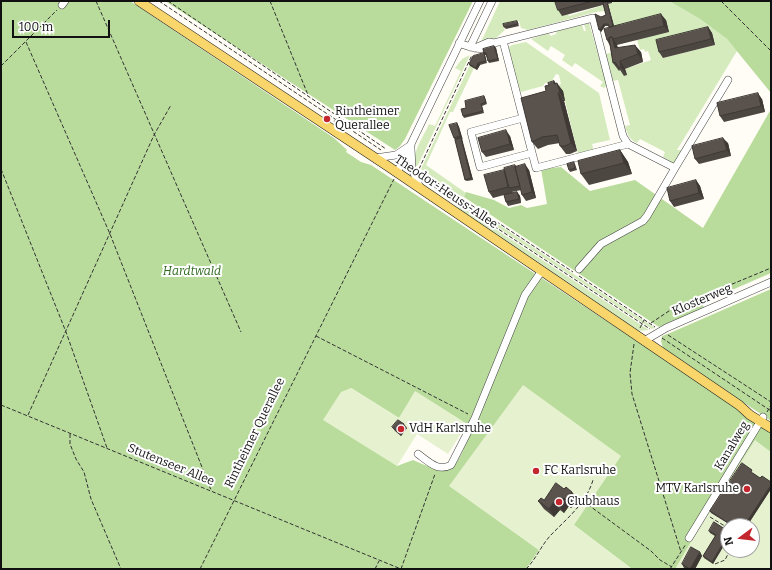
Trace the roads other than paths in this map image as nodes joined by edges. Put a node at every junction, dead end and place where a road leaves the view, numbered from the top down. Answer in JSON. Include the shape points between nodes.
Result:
{"nodes":[{"id":1,"x":139,"y":1,"type":"edge"},
{"id":2,"x":480,"y":1,"type":"edge"},
{"id":3,"x":492,"y":1,"type":"edge"},
{"id":4,"x":503,"y":41,"type":"junction"},
{"id":5,"x":459,"y":43,"type":"junction"},
{"id":6,"x":473,"y":48,"type":"junction"},
{"id":7,"x":728,"y":80,"type":"dead end"},
{"id":8,"x":523,"y":118,"type":"junction"},
{"id":9,"x":628,"y":144,"type":"junction"},
{"id":10,"x":411,"y":145,"type":"junction"},
{"id":11,"x":532,"y":153,"type":"junction"},
{"id":12,"x":375,"y":158,"type":"junction"},
{"id":13,"x":675,"y":168,"type":"junction"},
{"id":14,"x":396,"y":176,"type":"junction"},
{"id":15,"x":421,"y":190,"type":"junction"},
{"id":16,"x":579,"y":269,"type":"dead end"},
{"id":17,"x":541,"y":272,"type":"junction"},
{"id":18,"x":771,"y":282,"type":"edge"},
{"id":19,"x":640,"y":339,"type":"junction"},
{"id":20,"x":762,"y":419,"type":"junction"},
{"id":21,"x":771,"y":423,"type":"edge"},
{"id":22,"x":771,"y":428,"type":"edge"},
{"id":23,"x":418,"y":454,"type":"dead end"},
{"id":24,"x":689,"y":538,"type":"road end"}],
"edges":[{"from":1,"to":12,"type":"main road","name":"Theodor-Heuss-Allee"},
{"from":2,"to":5,"type":"street"},
{"from":3,"to":6,"type":"street"},
{"from":4,"to":6,"type":"street","via":[[483,49]]},
{"from":4,"to":8,"type":"street"},
{"from":4,"to":9,"type":"street","via":[[593,18],[621,129]]},
{"from":5,"to":6,"type":"street"},
{"from":5,"to":10,"type":"street"},
{"from":7,"to":13,"type":"street"},
{"from":8,"to":11,"type":"street"},
{"from":8,"to":11,"type":"street","via":[[471,132],[476,153],[480,167]]},
{"from":9,"to":11,"type":"street","via":[[536,168]]},
{"from":9,"to":13,"type":"street"},
{"from":10,"to":12,"type":"street","via":[[391,156]]},
{"from":10,"to":14,"type":"street"},
{"from":10,"to":15,"type":"street","via":[[412,169]]},
{"from":12,"to":14,"type":"main road","name":"Theodor-Heuss-Allee"},
{"from":13,"to":16,"type":"street","via":[[647,216],[601,244]]},
{"from":14,"to":15,"type":"main road","name":"Theodor-Heuss-Allee"},
{"from":15,"to":17,"type":"main road","name":"Theodor-Heuss-Allee"},
{"from":17,"to":19,"type":"main road","name":"Theodor-Heuss-Allee"},
{"from":17,"to":23,"type":"street","via":[[525,295],[475,418],[451,464],[437,468]]},
{"from":18,"to":19,"type":"street","name":"Klosterweg"},
{"from":19,"to":20,"type":"main road","name":"Theodor-Heuss-Allee"},
{"from":20,"to":21,"type":"main road","name":"Theodor-Heuss-Allee"},
{"from":20,"to":22,"type":"main road","name":"Theodor-Heuss-Allee"},
{"from":20,"to":24,"type":"street","name":"Kanalweg"}]}
